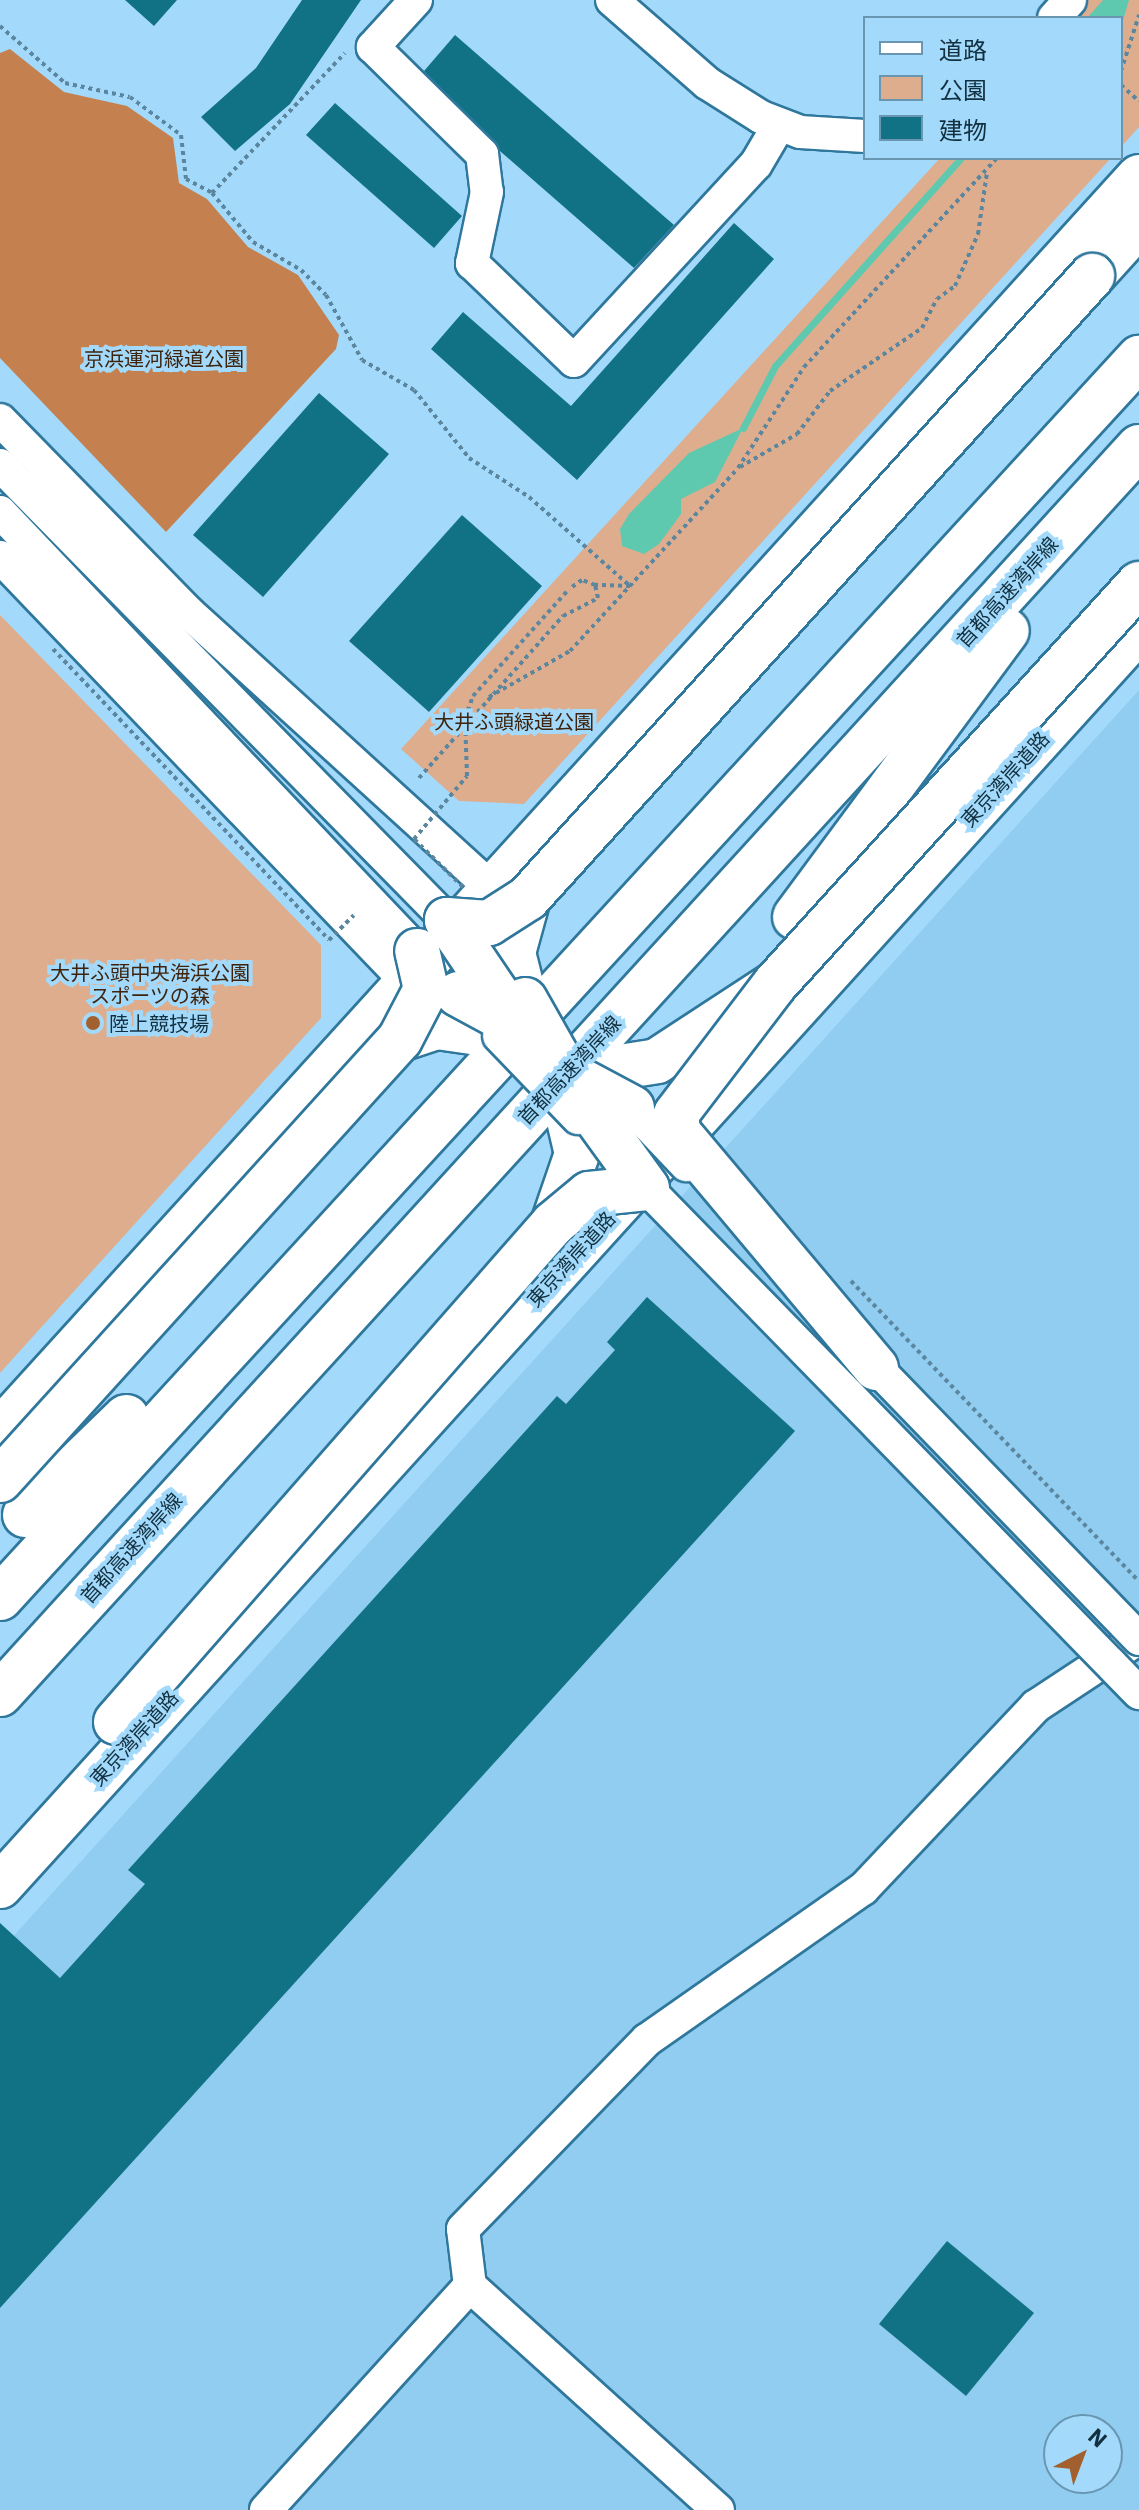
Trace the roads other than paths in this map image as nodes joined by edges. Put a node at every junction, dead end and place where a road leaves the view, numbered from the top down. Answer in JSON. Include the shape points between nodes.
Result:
{"nodes":[{"id":1,"x":416,"y":0,"type":"edge"},
{"id":2,"x":612,"y":0,"type":"edge"},
{"id":3,"x":1070,"y":0,"type":"edge"},
{"id":4,"x":1056,"y":16,"type":"edge"},
{"id":5,"x":779,"y":125,"type":"junction"},
{"id":6,"x":863,"y":136,"type":"edge"},
{"id":7,"x":1139,"y":177,"type":"edge"},
{"id":8,"x":1139,"y":203,"type":"edge"},
{"id":9,"x":1139,"y":224,"type":"edge"},
{"id":10,"x":1092,"y":276,"type":"junction"},
{"id":11,"x":1139,"y":358,"type":"edge"},
{"id":12,"x":0,"y":420,"type":"edge"},
{"id":13,"x":1139,"y":447,"type":"edge"},
{"id":14,"x":1139,"y":462,"type":"edge"},
{"id":15,"x":0,"y":465,"type":"edge"},
{"id":16,"x":0,"y":512,"type":"edge"},
{"id":17,"x":60,"y":551,"type":"junction"},
{"id":18,"x":0,"y":557,"type":"edge"},
{"id":19,"x":1139,"y":584,"type":"edge"},
{"id":20,"x":1139,"y":630,"type":"edge"},
{"id":21,"x":483,"y":899,"type":"junction"},
{"id":22,"x":795,"y":917,"type":"dead end"},
{"id":23,"x":412,"y":967,"type":"junction"},
{"id":24,"x":775,"y":984,"type":"junction"},
{"id":25,"x":458,"y":994,"type":"joint"},
{"id":26,"x":400,"y":1039,"type":"junction"},
{"id":27,"x":544,"y":1050,"type":"junction"},
{"id":28,"x":632,"y":1108,"type":"joint"},
{"id":29,"x":404,"y":1154,"type":"junction"},
{"id":30,"x":647,"y":1188,"type":"junction"},
{"id":31,"x":553,"y":1224,"type":"junction"},
{"id":32,"x":876,"y":1368,"type":"junction"},
{"id":33,"x":0,"y":1431,"type":"edge"},
{"id":34,"x":0,"y":1480,"type":"edge"},
{"id":35,"x":25,"y":1515,"type":"dead end"},
{"id":36,"x":0,"y":1598,"type":"edge"},
{"id":37,"x":1139,"y":1638,"type":"edge"},
{"id":38,"x":1139,"y":1693,"type":"edge"},
{"id":39,"x":0,"y":1694,"type":"edge"},
{"id":40,"x":0,"y":1860,"type":"edge"},
{"id":41,"x":0,"y":1886,"type":"edge"},
{"id":42,"x":470,"y":2286,"type":"junction"},
{"id":43,"x":266,"y":2510,"type":"edge"},
{"id":44,"x":718,"y":2510,"type":"edge"}],
"edges":[{"from":1,"to":5,"type":"street","via":[[373,47],[482,154],[487,192],[472,263],[574,361],[756,164]]},
{"from":2,"to":5,"type":"street","via":[[707,83]]},
{"from":3,"to":4,"type":"street"},
{"from":5,"to":6,"type":"street"},
{"from":7,"to":21,"type":"highway"},
{"from":8,"to":10,"type":"highway"},
{"from":9,"to":10,"type":"highway"},
{"from":10,"to":21,"type":"highway","bridge":true},
{"from":11,"to":29,"type":"highway"},
{"from":12,"to":21,"type":"street"},
{"from":13,"to":39,"type":"highway","name":"首都高速湾岸線"},
{"from":14,"to":22,"type":"highway","via":[[933,724]]},
{"from":15,"to":17,"type":"street"},
{"from":16,"to":17,"type":"street"},
{"from":17,"to":21,"type":"street"},
{"from":17,"to":23,"type":"street"},
{"from":18,"to":23,"type":"street"},
{"from":19,"to":24,"type":"highway","bridge":true},
{"from":20,"to":41,"type":"highway","name":"東京湾岸道路"},
{"from":21,"to":23,"type":"highway"},
{"from":21,"to":27,"type":"highway","bridge":true},
{"from":21,"to":27,"type":"highway","via":[[513,953]]},
{"from":23,"to":25,"type":"street"},
{"from":23,"to":26,"type":"highway","bridge":true,"via":[[426,989]]},
{"from":23,"to":33,"type":"highway"},
{"from":24,"to":27,"type":"highway","via":[[657,1061],[620,1067]]},
{"from":24,"to":32,"type":"highway","bridge":true,"via":[[675,1122]]},
{"from":25,"to":27,"type":"highway","bridge":true},
{"from":26,"to":27,"type":"highway","via":[[437,1027]]},
{"from":26,"to":34,"type":"highway","bridge":true},
{"from":27,"to":28,"type":"highway","bridge":true},
{"from":27,"to":30,"type":"highway","bridge":true},
{"from":27,"to":31,"type":"highway","bridge":true,"via":[[577,1154]]},
{"from":28,"to":32,"type":"street","bridge":true},
{"from":29,"to":35,"type":"highway"},
{"from":29,"to":36,"type":"highway"},
{"from":30,"to":31,"type":"highway","bridge":true,"via":[[589,1194]]},
{"from":30,"to":38,"type":"street","bridge":true},
{"from":31,"to":40,"type":"highway","bridge":true},
{"from":32,"to":37,"type":"street","bridge":true},
{"from":37,"to":42,"type":"street","via":[[1036,1706],[863,1889],[678,2013],[556,2126],[463,2229]]},
{"from":42,"to":43,"type":"street"},
{"from":42,"to":44,"type":"street"}]}
